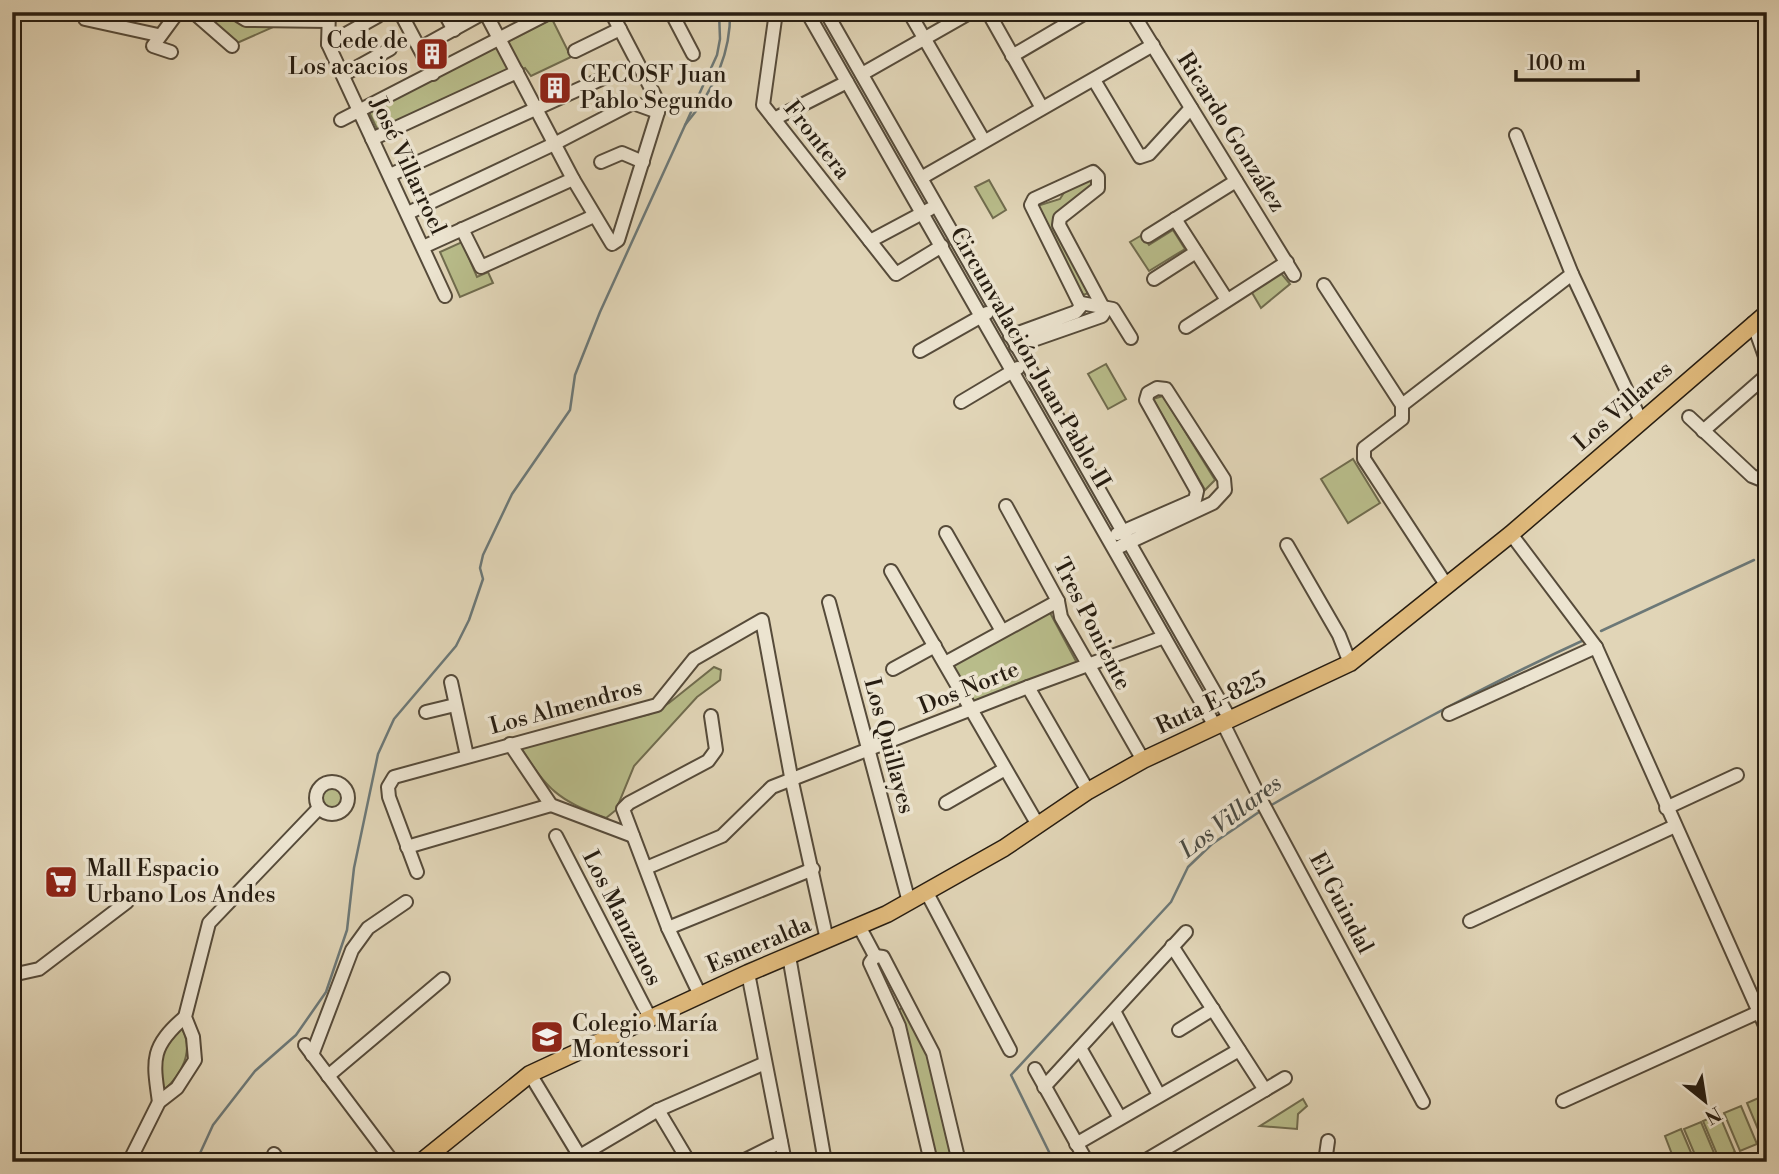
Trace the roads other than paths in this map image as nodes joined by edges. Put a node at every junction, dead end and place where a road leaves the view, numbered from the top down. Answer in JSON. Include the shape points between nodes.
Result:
{"nodes":[{"id":1,"x":178,"y":12,"type":"edge"},
{"id":2,"x":193,"y":12,"type":"edge"},
{"id":3,"x":233,"y":12,"type":"edge"},
{"id":4,"x":400,"y":12,"type":"edge"},
{"id":5,"x":444,"y":12,"type":"edge"},
{"id":6,"x":485,"y":12,"type":"edge"},
{"id":7,"x":551,"y":12,"type":"edge"},
{"id":8,"x":611,"y":12,"type":"edge"},
{"id":9,"x":671,"y":12,"type":"edge"},
{"id":10,"x":776,"y":12,"type":"edge"},
{"id":11,"x":807,"y":12,"type":"edge"},
{"id":12,"x":826,"y":12,"type":"edge"},
{"id":13,"x":909,"y":12,"type":"edge"},
{"id":14,"x":971,"y":12,"type":"edge"},
{"id":15,"x":988,"y":12,"type":"edge"},
{"id":16,"x":1087,"y":12,"type":"edge"},
{"id":17,"x":1132,"y":12,"type":"edge"},
{"id":18,"x":378,"y":16,"type":"dead end"},
{"id":19,"x":328,"y":17,"type":"edge"},
{"id":20,"x":85,"y":19,"type":"dead end"},
{"id":21,"x":620,"y":29,"type":"junction"},
{"id":22,"x":454,"y":30,"type":"junction"},
{"id":23,"x":158,"y":35,"type":"junction"},
{"id":24,"x":924,"y":38,"type":"junction"},
{"id":25,"x":500,"y":40,"type":"junction"},
{"id":26,"x":328,"y":44,"type":"junction"},
{"id":27,"x":232,"y":46,"type":"dead end"},
{"id":28,"x":1153,"y":46,"type":"junction"},
{"id":29,"x":420,"y":48,"type":"junction"},
{"id":30,"x":390,"y":49,"type":"dead end"},
{"id":31,"x":171,"y":51,"type":"dead end"},
{"id":32,"x":575,"y":51,"type":"dead end"},
{"id":33,"x":693,"y":54,"type":"dead end"},
{"id":34,"x":1012,"y":56,"type":"junction"},
{"id":35,"x":517,"y":72,"type":"junction"},
{"id":36,"x":433,"y":74,"type":"junction"},
{"id":37,"x":862,"y":74,"type":"junction"},
{"id":38,"x":343,"y":75,"type":"junction"},
{"id":39,"x":610,"y":75,"type":"dead end"},
{"id":40,"x":1094,"y":80,"type":"junction"},
{"id":41,"x":847,"y":82,"type":"junction"},
{"id":42,"x":1042,"y":108,"type":"junction"},
{"id":43,"x":1191,"y":108,"type":"junction"},
{"id":44,"x":536,"y":109,"type":"junction"},
{"id":45,"x":359,"y":111,"type":"junction"},
{"id":46,"x":658,"y":112,"type":"junction"},
{"id":47,"x":774,"y":119,"type":"junction"},
{"id":48,"x":341,"y":120,"type":"dead end"},
{"id":49,"x":1516,"y":135,"type":"dead end"},
{"id":50,"x":372,"y":139,"type":"junction"},
{"id":51,"x":984,"y":141,"type":"junction"},
{"id":52,"x":554,"y":144,"type":"junction"},
{"id":53,"x":601,"y":162,"type":"dead end"},
{"id":54,"x":643,"y":162,"type":"junction"},
{"id":55,"x":390,"y":175,"type":"junction"},
{"id":56,"x":921,"y":178,"type":"junction"},
{"id":57,"x":573,"y":179,"type":"junction"},
{"id":58,"x":1236,"y":180,"type":"junction"},
{"id":59,"x":937,"y":205,"type":"junction"},
{"id":60,"x":923,"y":212,"type":"junction"},
{"id":61,"x":408,"y":213,"type":"junction"},
{"id":62,"x":594,"y":216,"type":"junction"},
{"id":63,"x":1175,"y":219,"type":"junction"},
{"id":64,"x":462,"y":229,"type":"junction"},
{"id":65,"x":1148,"y":236,"type":"dead end"},
{"id":66,"x":870,"y":241,"type":"junction"},
{"id":67,"x":942,"y":246,"type":"junction"},
{"id":68,"x":423,"y":247,"type":"junction"},
{"id":69,"x":1196,"y":252,"type":"junction"},
{"id":70,"x":1287,"y":262,"type":"junction"},
{"id":71,"x":1572,"y":274,"type":"junction"},
{"id":72,"x":1294,"y":275,"type":"dead end"},
{"id":73,"x":1154,"y":279,"type":"dead end"},
{"id":74,"x":1324,"y":285,"type":"dead end"},
{"id":75,"x":445,"y":296,"type":"dead end"},
{"id":76,"x":1227,"y":300,"type":"junction"},
{"id":77,"x":1081,"y":303,"type":"junction"},
{"id":78,"x":1104,"y":305,"type":"junction"},
{"id":79,"x":995,"y":309,"type":"junction"},
{"id":80,"x":981,"y":316,"type":"junction"},
{"id":81,"x":1760,"y":318,"type":"edge"},
{"id":82,"x":1185,"y":327,"type":"dead end"},
{"id":83,"x":1131,"y":338,"type":"dead end"},
{"id":84,"x":1013,"y":341,"type":"junction"},
{"id":85,"x":920,"y":351,"type":"dead end"},
{"id":86,"x":1767,"y":362,"type":"edge"},
{"id":87,"x":1025,"y":363,"type":"junction"},
{"id":88,"x":1011,"y":372,"type":"junction"},
{"id":89,"x":1767,"y":375,"type":"edge"},
{"id":90,"x":961,"y":402,"type":"dead end"},
{"id":91,"x":1402,"y":405,"type":"junction"},
{"id":92,"x":1689,"y":417,"type":"dead end"},
{"id":93,"x":1641,"y":421,"type":"junction"},
{"id":94,"x":1703,"y":431,"type":"junction"},
{"id":95,"x":1767,"y":482,"type":"edge"},
{"id":96,"x":1225,"y":490,"type":"junction"},
{"id":97,"x":1197,"y":491,"type":"junction"},
{"id":98,"x":1006,"y":506,"type":"dead end"},
{"id":99,"x":946,"y":533,"type":"dead end"},
{"id":100,"x":1511,"y":534,"type":"junction"},
{"id":101,"x":1125,"y":537,"type":"junction"},
{"id":102,"x":1111,"y":544,"type":"junction"},
{"id":103,"x":1287,"y":545,"type":"dead end"},
{"id":104,"x":891,"y":571,"type":"dead end"},
{"id":105,"x":1447,"y":586,"type":"junction"},
{"id":106,"x":1058,"y":601,"type":"junction"},
{"id":107,"x":829,"y":602,"type":"dead end"},
{"id":108,"x":1002,"y":631,"type":"junction"},
{"id":109,"x":1164,"y":637,"type":"junction"},
{"id":110,"x":935,"y":646,"type":"junction"},
{"id":111,"x":1596,"y":647,"type":"junction"},
{"id":112,"x":945,"y":663,"type":"junction"},
{"id":113,"x":1350,"y":663,"type":"junction"},
{"id":114,"x":1087,"y":665,"type":"junction"},
{"id":115,"x":894,"y":670,"type":"dead end"},
{"id":116,"x":1322,"y":676,"type":"joint"},
{"id":117,"x":452,"y":682,"type":"dead end"},
{"id":118,"x":1028,"y":687,"type":"junction"},
{"id":119,"x":455,"y":705,"type":"junction"},
{"id":120,"x":971,"y":709,"type":"junction"},
{"id":121,"x":426,"y":712,"type":"dead end"},
{"id":122,"x":1448,"y":714,"type":"dead end"},
{"id":123,"x":711,"y":716,"type":"dead end"},
{"id":124,"x":1223,"y":723,"type":"junction"},
{"id":125,"x":510,"y":744,"type":"junction"},
{"id":126,"x":868,"y":751,"type":"junction"},
{"id":127,"x":467,"y":756,"type":"junction"},
{"id":128,"x":1143,"y":760,"type":"junction"},
{"id":129,"x":1004,"y":769,"type":"junction"},
{"id":130,"x":1119,"y":773,"type":"joint"},
{"id":131,"x":1737,"y":775,"type":"dead end"},
{"id":132,"x":792,"y":782,"type":"junction"},
{"id":133,"x":1088,"y":791,"type":"junction"},
{"id":134,"x":946,"y":803,"type":"dead end"},
{"id":135,"x":551,"y":805,"type":"junction"},
{"id":136,"x":319,"y":808,"type":"dead end"},
{"id":137,"x":1666,"y":808,"type":"junction"},
{"id":138,"x":1038,"y":825,"type":"junction"},
{"id":139,"x":1675,"y":826,"type":"junction"},
{"id":140,"x":556,"y":836,"type":"dead end"},
{"id":141,"x":633,"y":836,"type":"junction"},
{"id":142,"x":407,"y":847,"type":"junction"},
{"id":143,"x":646,"y":868,"type":"junction"},
{"id":144,"x":813,"y":869,"type":"junction"},
{"id":145,"x":417,"y":872,"type":"dead end"},
{"id":146,"x":927,"y":893,"type":"junction"},
{"id":147,"x":127,"y":902,"type":"dead end"},
{"id":148,"x":406,"y":902,"type":"dead end"},
{"id":149,"x":909,"y":902,"type":"junction"},
{"id":150,"x":1470,"y":921,"type":"dead end"},
{"id":151,"x":859,"y":926,"type":"junction"},
{"id":152,"x":668,"y":928,"type":"junction"},
{"id":153,"x":1186,"y":932,"type":"dead end"},
{"id":154,"x":827,"y":940,"type":"junction"},
{"id":155,"x":1172,"y":946,"type":"junction"},
{"id":156,"x":789,"y":956,"type":"junction"},
{"id":157,"x":874,"y":956,"type":"junction"},
{"id":158,"x":748,"y":973,"type":"junction"},
{"id":159,"x":12,"y":975,"type":"edge"},
{"id":160,"x":443,"y":979,"type":"dead end"},
{"id":161,"x":700,"y":995,"type":"junction"},
{"id":162,"x":906,"y":1001,"type":"junction"},
{"id":163,"x":894,"y":1008,"type":"junction"},
{"id":164,"x":1213,"y":1009,"type":"junction"},
{"id":165,"x":1114,"y":1011,"type":"junction"},
{"id":166,"x":1759,"y":1012,"type":"junction"},
{"id":167,"x":185,"y":1017,"type":"junction"},
{"id":168,"x":650,"y":1018,"type":"junction"},
{"id":169,"x":1179,"y":1030,"type":"dead end"},
{"id":170,"x":1767,"y":1030,"type":"edge"},
{"id":171,"x":1080,"y":1048,"type":"junction"},
{"id":172,"x":1239,"y":1049,"type":"junction"},
{"id":173,"x":1010,"y":1050,"type":"dead end"},
{"id":174,"x":763,"y":1064,"type":"junction"},
{"id":175,"x":1035,"y":1069,"type":"dead end"},
{"id":176,"x":530,"y":1074,"type":"junction"},
{"id":177,"x":328,"y":1076,"type":"junction"},
{"id":178,"x":1285,"y":1078,"type":"dead end"},
{"id":179,"x":1044,"y":1087,"type":"junction"},
{"id":180,"x":1265,"y":1090,"type":"junction"},
{"id":181,"x":1159,"y":1095,"type":"junction"},
{"id":182,"x":1563,"y":1101,"type":"dead end"},
{"id":183,"x":159,"y":1102,"type":"junction"},
{"id":184,"x":1423,"y":1102,"type":"dead end"},
{"id":185,"x":658,"y":1111,"type":"junction"},
{"id":186,"x":1120,"y":1118,"type":"junction"},
{"id":187,"x":1328,"y":1141,"type":"dead end"},
{"id":188,"x":781,"y":1142,"type":"junction"},
{"id":189,"x":1076,"y":1144,"type":"junction"},
{"id":190,"x":581,"y":1159,"type":"edge"},
{"id":191,"x":129,"y":1162,"type":"edge"},
{"id":192,"x":393,"y":1162,"type":"edge"},
{"id":193,"x":421,"y":1162,"type":"edge"},
{"id":194,"x":689,"y":1162,"type":"edge"},
{"id":195,"x":741,"y":1162,"type":"edge"},
{"id":196,"x":785,"y":1162,"type":"edge"},
{"id":197,"x":825,"y":1162,"type":"edge"},
{"id":198,"x":931,"y":1162,"type":"edge"},
{"id":199,"x":959,"y":1162,"type":"edge"},
{"id":200,"x":1087,"y":1162,"type":"edge"},
{"id":201,"x":1143,"y":1162,"type":"edge"},
{"id":202,"x":1325,"y":1162,"type":"edge"}],
"edges":[{"from":1,"to":23,"type":"street"},
{"from":2,"to":27,"type":"street"},
{"from":3,"to":19,"type":"street","via":[[246,20]]},
{"from":4,"to":29,"type":"street"},
{"from":5,"to":22,"type":"street"},
{"from":6,"to":22,"type":"street"},
{"from":6,"to":25,"type":"street"},
{"from":7,"to":25,"type":"street"},
{"from":8,"to":21,"type":"street"},
{"from":9,"to":33,"type":"street"},
{"from":10,"to":47,"type":"street","name":"Frontera","via":[[763,105]]},
{"from":11,"to":41,"type":"street","name":"Circunvalación Juan Pablo II"},
{"from":12,"to":37,"type":"street","name":"Circunvalación Juan Pablo II"},
{"from":13,"to":24,"type":"street"},
{"from":14,"to":24,"type":"street"},
{"from":15,"to":34,"type":"street"},
{"from":16,"to":34,"type":"street"},
{"from":17,"to":28,"type":"street","name":"Ricardo González"},
{"from":18,"to":26,"type":"street"},
{"from":19,"to":26,"type":"street","name":"José Villarroel"},
{"from":20,"to":23,"type":"street"},
{"from":21,"to":32,"type":"street"},
{"from":21,"to":46,"type":"street","via":[[656,98]]},
{"from":22,"to":29,"type":"street"},
{"from":23,"to":31,"type":"street","via":[[153,46]]},
{"from":24,"to":37,"type":"street"},
{"from":24,"to":51,"type":"street"},
{"from":25,"to":35,"type":"street"},
{"from":25,"to":36,"type":"street"},
{"from":26,"to":38,"type":"street","name":"José Villarroel"},
{"from":28,"to":40,"type":"street"},
{"from":28,"to":43,"type":"street","name":"Ricardo González"},
{"from":29,"to":36,"type":"street"},
{"from":30,"to":38,"type":"street"},
{"from":34,"to":42,"type":"street"},
{"from":35,"to":44,"type":"street"},
{"from":35,"to":50,"type":"street"},
{"from":36,"to":45,"type":"street"},
{"from":37,"to":56,"type":"street","name":"Circunvalación Juan Pablo II"},
{"from":38,"to":45,"type":"street","name":"José Villarroel"},
{"from":39,"to":44,"type":"street"},
{"from":40,"to":42,"type":"street"},
{"from":40,"to":43,"type":"street","via":[[1139,156],[1149,154]]},
{"from":41,"to":47,"type":"street"},
{"from":41,"to":60,"type":"street","name":"Circunvalación Juan Pablo II"},
{"from":42,"to":51,"type":"street"},
{"from":43,"to":58,"type":"street","name":"Ricardo González"},
{"from":44,"to":52,"type":"street"},
{"from":44,"to":55,"type":"street"},
{"from":45,"to":48,"type":"street"},
{"from":45,"to":50,"type":"street","name":"José Villarroel"},
{"from":46,"to":52,"type":"street","via":[[634,103]]},
{"from":46,"to":54,"type":"street"},
{"from":47,"to":66,"type":"street","name":"Frontera"},
{"from":49,"to":71,"type":"street"},
{"from":50,"to":55,"type":"street","name":"José Villarroel"},
{"from":51,"to":56,"type":"street"},
{"from":52,"to":57,"type":"street"},
{"from":52,"to":61,"type":"street"},
{"from":53,"to":54,"type":"street","via":[[622,153]]},
{"from":54,"to":62,"type":"street","via":[[618,240],[612,244]]},
{"from":55,"to":61,"type":"street","name":"José Villarroel"},
{"from":56,"to":59,"type":"street","name":"Circunvalación Juan Pablo II"},
{"from":57,"to":62,"type":"street"},
{"from":57,"to":64,"type":"street"},
{"from":58,"to":63,"type":"street"},
{"from":58,"to":70,"type":"street","name":"Ricardo González"},
{"from":59,"to":60,"type":"street"},
{"from":59,"to":79,"type":"street","name":"Circunvalación Juan Pablo II"},
{"from":60,"to":66,"type":"street"},
{"from":60,"to":67,"type":"street","name":"Circunvalación Juan Pablo II"},
{"from":61,"to":68,"type":"street","name":"José Villarroel"},
{"from":62,"to":64,"type":"street","via":[[481,267]]},
{"from":63,"to":65,"type":"street"},
{"from":63,"to":69,"type":"street"},
{"from":64,"to":68,"type":"street"},
{"from":66,"to":67,"type":"street","name":"Frontera","via":[[896,274]]},
{"from":67,"to":80,"type":"street","name":"Circunvalación Juan Pablo II"},
{"from":68,"to":75,"type":"street","name":"José Villarroel"},
{"from":69,"to":73,"type":"street"},
{"from":69,"to":76,"type":"street"},
{"from":70,"to":72,"type":"street","name":"Ricardo González"},
{"from":70,"to":76,"type":"street"},
{"from":71,"to":91,"type":"street"},
{"from":71,"to":93,"type":"street"},
{"from":74,"to":91,"type":"street"},
{"from":76,"to":82,"type":"street"},
{"from":77,"to":78,"type":"street"},
{"from":77,"to":78,"type":"street","via":[[1031,205],[1034,199],[1093,172],[1098,188],[1060,218],[1059,225]]},
{"from":77,"to":84,"type":"street","via":[[1076,312]]},
{"from":78,"to":83,"type":"street","via":[[1113,309]]},
{"from":78,"to":84,"type":"street","via":[[1102,316]]},
{"from":79,"to":80,"type":"street"},
{"from":79,"to":84,"type":"street","name":"Circunvalación Juan Pablo II"},
{"from":80,"to":85,"type":"street"},
{"from":80,"to":88,"type":"street","name":"Circunvalación Juan Pablo II"},
{"from":81,"to":86,"type":"street"},
{"from":81,"to":93,"type":"main road","name":"Los Villares"},
{"from":84,"to":87,"type":"street","name":"Circunvalación Juan Pablo II"},
{"from":87,"to":88,"type":"street"},
{"from":87,"to":101,"type":"street","name":"Circunvalación Juan Pablo II"},
{"from":88,"to":90,"type":"street"},
{"from":88,"to":102,"type":"street","name":"Circunvalación Juan Pablo II"},
{"from":89,"to":94,"type":"street"},
{"from":91,"to":105,"type":"street","via":[[1402,419],[1364,448],[1364,459]]},
{"from":92,"to":94,"type":"street"},
{"from":93,"to":100,"type":"main road","name":"Los Villares"},
{"from":94,"to":95,"type":"street","via":[[1752,476]]},
{"from":96,"to":97,"type":"street"},
{"from":96,"to":97,"type":"street","via":[[1224,480],[1166,389],[1157,388],[1146,400]]},
{"from":96,"to":101,"type":"street","via":[[1213,503]]},
{"from":97,"to":101,"type":"street","via":[[1195,499]]},
{"from":98,"to":106,"type":"street","name":"Tres Poniente"},
{"from":99,"to":108,"type":"street"},
{"from":100,"to":105,"type":"main road","name":"Los Villares"},
{"from":100,"to":111,"type":"street"},
{"from":101,"to":102,"type":"street"},
{"from":101,"to":124,"type":"street","name":"Circunvalación Juan Pablo II"},
{"from":102,"to":109,"type":"street","name":"Circunvalación Juan Pablo II"},
{"from":103,"to":113,"type":"street"},
{"from":104,"to":110,"type":"street"},
{"from":105,"to":113,"type":"main road","name":"Los Villares"},
{"from":106,"to":108,"type":"street"},
{"from":106,"to":114,"type":"street","name":"Tres Poniente","via":[[1061,617]]},
{"from":107,"to":126,"type":"street","name":"Los Quillayes"},
{"from":108,"to":112,"type":"street"},
{"from":109,"to":114,"type":"street","name":"Dos Norte"},
{"from":109,"to":124,"type":"street","name":"Circunvalación Juan Pablo II"},
{"from":110,"to":112,"type":"street"},
{"from":110,"to":115,"type":"street"},
{"from":111,"to":122,"type":"street"},
{"from":111,"to":137,"type":"street"},
{"from":112,"to":120,"type":"street"},
{"from":113,"to":116,"type":"main road","name":"Los Villares"},
{"from":114,"to":118,"type":"street","name":"Dos Norte"},
{"from":114,"to":128,"type":"street","name":"Tres Poniente"},
{"from":116,"to":124,"type":"main road","name":"Ruta E-825"},
{"from":117,"to":119,"type":"street"},
{"from":118,"to":120,"type":"street","name":"Dos Norte"},
{"from":118,"to":133,"type":"street"},
{"from":119,"to":121,"type":"street"},
{"from":119,"to":127,"type":"street"},
{"from":120,"to":126,"type":"street","name":"Dos Norte"},
{"from":120,"to":129,"type":"street"},
{"from":123,"to":141,"type":"street","via":[[716,750],[708,761],[625,807]]},
{"from":124,"to":128,"type":"main road","name":"Ruta E-825"},
{"from":124,"to":184,"type":"street","name":"El Guindal"},
{"from":125,"to":127,"type":"street","name":"Los Almendros"},
{"from":125,"to":132,"type":"street","name":"Los Almendros","via":[[657,705],[694,659],[762,620]]},
{"from":125,"to":135,"type":"street"},
{"from":126,"to":132,"type":"street","name":"Dos Norte"},
{"from":126,"to":149,"type":"street","name":"Los Quillayes"},
{"from":127,"to":142,"type":"street","name":"Los Almendros","via":[[394,777],[389,797]]},
{"from":128,"to":130,"type":"main road","name":"Ruta E-825"},
{"from":129,"to":134,"type":"street"},
{"from":129,"to":138,"type":"street"},
{"from":130,"to":133,"type":"main road","name":"Esmeralda"},
{"from":131,"to":137,"type":"street"},
{"from":132,"to":143,"type":"street","name":"Dos Norte","via":[[768,789],[722,836]]},
{"from":132,"to":144,"type":"street"},
{"from":133,"to":138,"type":"main road","name":"Esmeralda"},
{"from":135,"to":141,"type":"street"},
{"from":135,"to":142,"type":"street"},
{"from":136,"to":167,"type":"street","via":[[209,923]]},
{"from":137,"to":139,"type":"street"},
{"from":138,"to":146,"type":"main road","name":"Esmeralda"},
{"from":139,"to":150,"type":"street"},
{"from":139,"to":166,"type":"street"},
{"from":140,"to":168,"type":"street","name":"Los Manzanos"},
{"from":141,"to":143,"type":"street"},
{"from":142,"to":145,"type":"street"},
{"from":143,"to":152,"type":"street"},
{"from":144,"to":152,"type":"street"},
{"from":144,"to":154,"type":"street"},
{"from":146,"to":149,"type":"main road","name":"Esmeralda"},
{"from":146,"to":173,"type":"street"},
{"from":147,"to":159,"type":"street","via":[[39,969]]},
{"from":148,"to":177,"type":"street","via":[[360,938],[308,1050]]},
{"from":149,"to":151,"type":"main road","name":"Esmeralda"},
{"from":151,"to":154,"type":"main road","name":"Esmeralda"},
{"from":151,"to":157,"type":"street"},
{"from":152,"to":161,"type":"street"},
{"from":153,"to":155,"type":"street"},
{"from":154,"to":156,"type":"main road","name":"Esmeralda"},
{"from":155,"to":164,"type":"street"},
{"from":155,"to":165,"type":"street"},
{"from":156,"to":158,"type":"main road","name":"Esmeralda"},
{"from":156,"to":197,"type":"street"},
{"from":157,"to":162,"type":"street","via":[[883,957]]},
{"from":157,"to":163,"type":"street","via":[[870,963]]},
{"from":158,"to":161,"type":"main road","name":"Esmeralda"},
{"from":158,"to":174,"type":"street"},
{"from":160,"to":177,"type":"street"},
{"from":161,"to":168,"type":"main road","name":"Esmeralda"},
{"from":162,"to":163,"type":"street"},
{"from":162,"to":199,"type":"street","via":[[933,1053]]},
{"from":163,"to":198,"type":"street"},
{"from":164,"to":169,"type":"street"},
{"from":164,"to":172,"type":"street"},
{"from":165,"to":171,"type":"street"},
{"from":165,"to":181,"type":"street"},
{"from":166,"to":170,"type":"street"},
{"from":166,"to":182,"type":"street"},
{"from":167,"to":183,"type":"street","via":[[160,1042],[153,1059]]},
{"from":167,"to":183,"type":"street","via":[[195,1060],[177,1088]]},
{"from":168,"to":176,"type":"main road","name":"Esmeralda"},
{"from":171,"to":179,"type":"street"},
{"from":171,"to":186,"type":"street"},
{"from":172,"to":180,"type":"street"},
{"from":172,"to":181,"type":"street"},
{"from":174,"to":185,"type":"street"},
{"from":174,"to":188,"type":"street"},
{"from":175,"to":179,"type":"street"},
{"from":176,"to":190,"type":"street"},
{"from":176,"to":193,"type":"main road","name":"Esmeralda"},
{"from":177,"to":192,"type":"street"},
{"from":178,"to":180,"type":"street"},
{"from":179,"to":189,"type":"street"},
{"from":180,"to":201,"type":"street"},
{"from":181,"to":186,"type":"street"},
{"from":183,"to":191,"type":"street"},
{"from":185,"to":190,"type":"street"},
{"from":185,"to":194,"type":"street"},
{"from":186,"to":189,"type":"street"},
{"from":187,"to":202,"type":"street"},
{"from":188,"to":195,"type":"street"},
{"from":188,"to":196,"type":"street"},
{"from":189,"to":200,"type":"street"}]}
